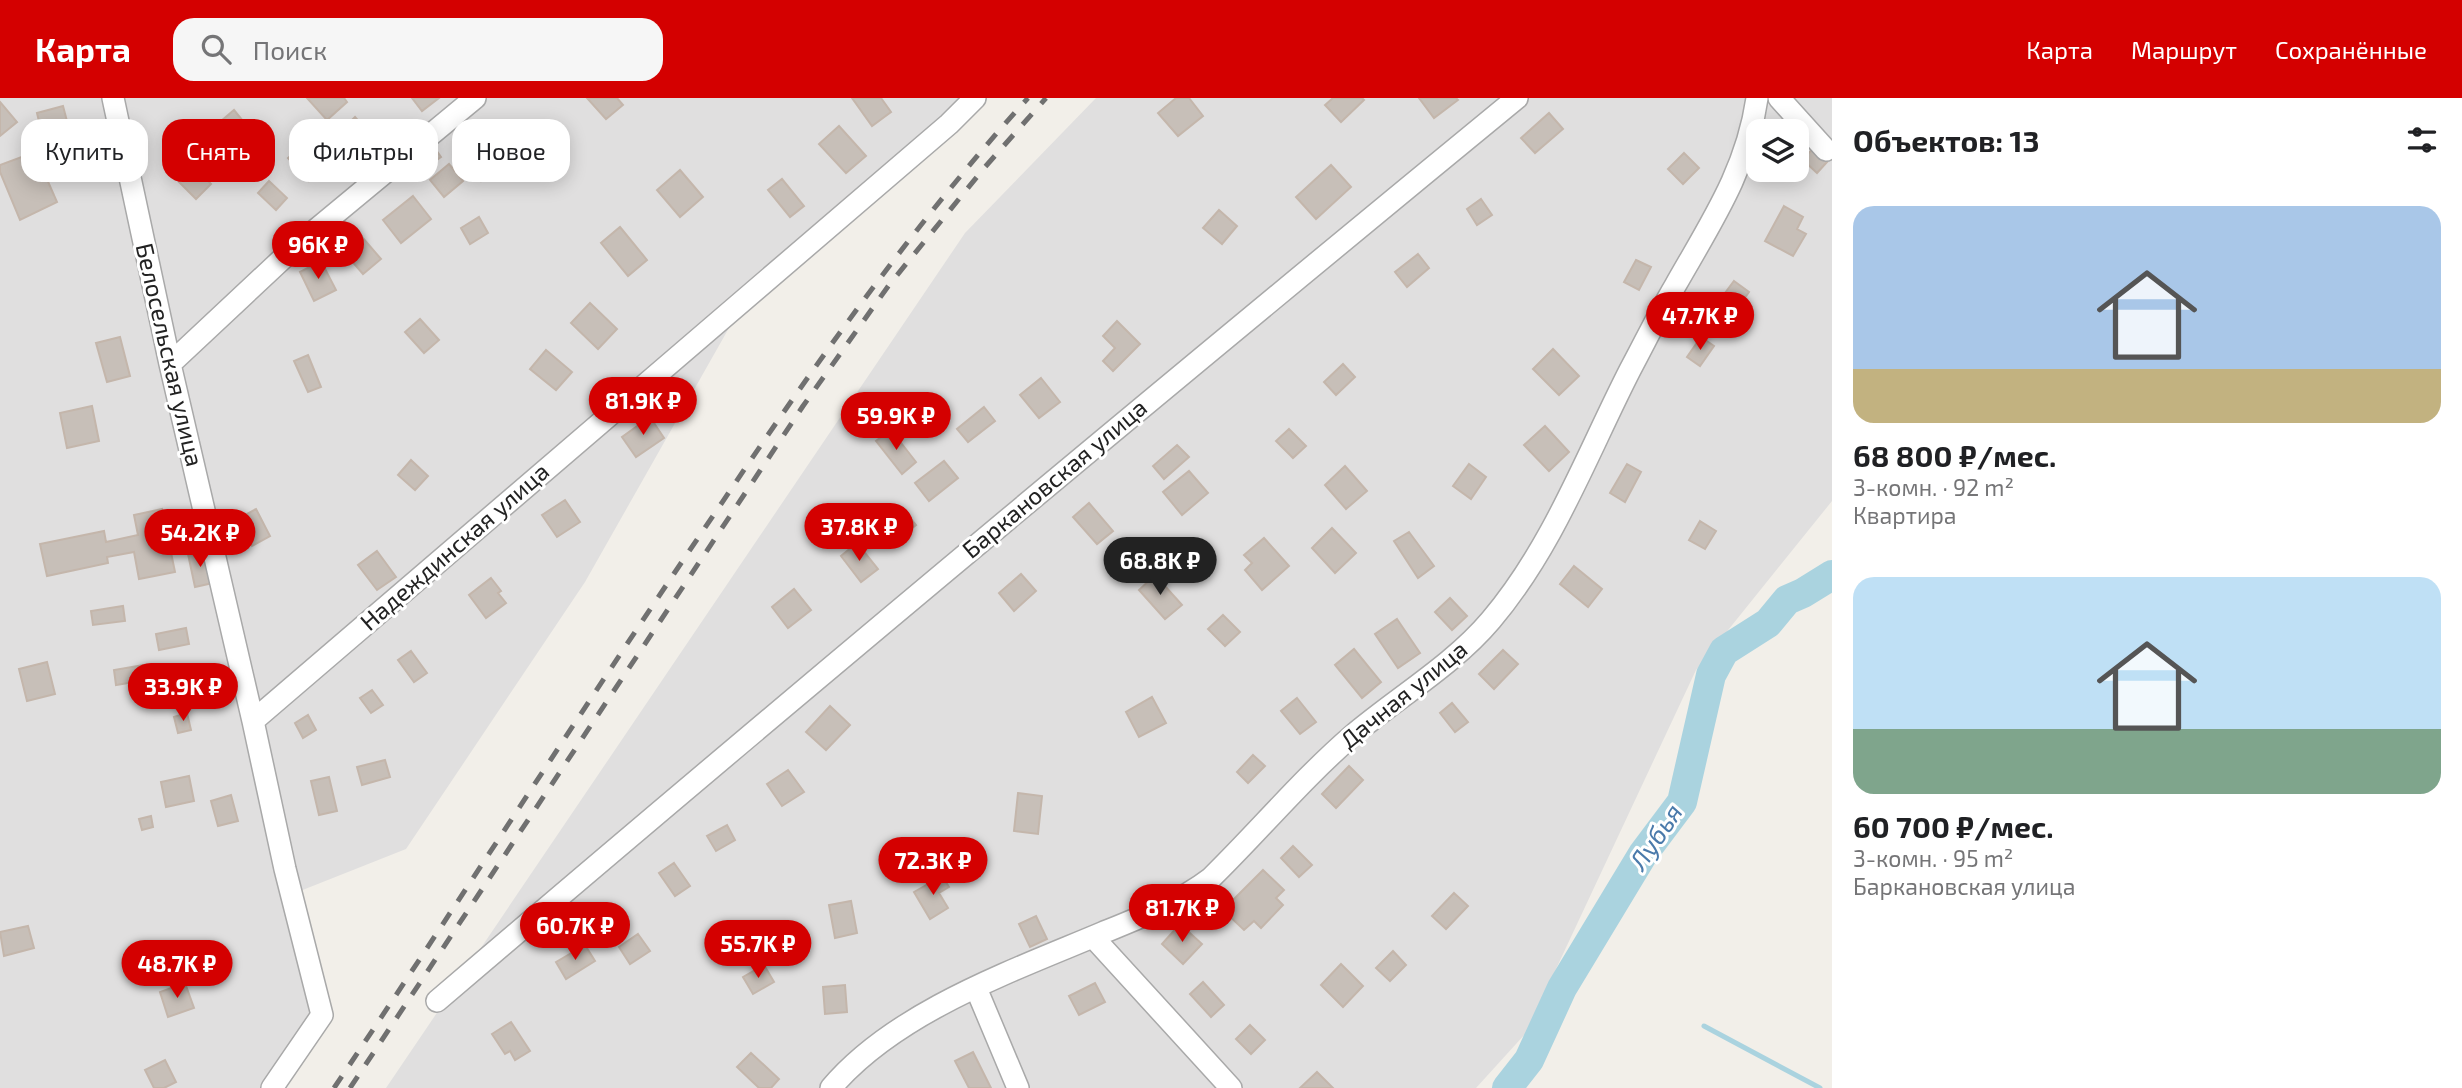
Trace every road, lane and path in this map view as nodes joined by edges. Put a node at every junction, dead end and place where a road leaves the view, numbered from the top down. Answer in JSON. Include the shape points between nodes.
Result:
{"nodes":[{"id":1,"x":113,"y":98,"type":"edge"},
{"id":2,"x":475,"y":98,"type":"edge"},
{"id":3,"x":975,"y":98,"type":"edge"},
{"id":4,"x":1517,"y":98,"type":"edge"},
{"id":5,"x":1757,"y":98,"type":"edge"},
{"id":6,"x":1779,"y":98,"type":"edge"},
{"id":7,"x":1826,"y":150,"type":"dead end"},
{"id":8,"x":170,"y":364,"type":"junction"},
{"id":9,"x":253,"y":722,"type":"junction"},
{"id":10,"x":1093,"y":937,"type":"junction"},
{"id":11,"x":976,"y":988,"type":"junction"},
{"id":12,"x":437,"y":1001,"type":"dead end"},
{"id":13,"x":272,"y":1088,"type":"edge"},
{"id":14,"x":831,"y":1088,"type":"edge"},
{"id":15,"x":1017,"y":1088,"type":"edge"},
{"id":16,"x":1231,"y":1088,"type":"edge"}],
"edges":[{"from":1,"to":8,"type":"street","name":"Белосельская улица"},
{"from":2,"to":8,"type":"street","via":[[295,247]]},
{"from":3,"to":9,"type":"street","name":"Надеждинская улица"},
{"from":4,"to":12,"type":"street","name":"Баркановская улица","via":[[1063,471]]},
{"from":5,"to":10,"type":"street","name":"Дачная улица","via":[[1739,170],[1630,370],[1553,525],[1491,620],[1350,738],[1211,878],[1174,902]]},
{"from":6,"to":7,"type":"street"},
{"from":8,"to":9,"type":"street","name":"Белосельская улица"},
{"from":9,"to":13,"type":"street","name":"Белосельская улица","via":[[322,1015]]},
{"from":10,"to":11,"type":"street","name":"Дачная улица"},
{"from":10,"to":16,"type":"street"},
{"from":11,"to":14,"type":"street","name":"Дачная улица","via":[[895,1031],[861,1056]]},
{"from":11,"to":15,"type":"street"}]}
